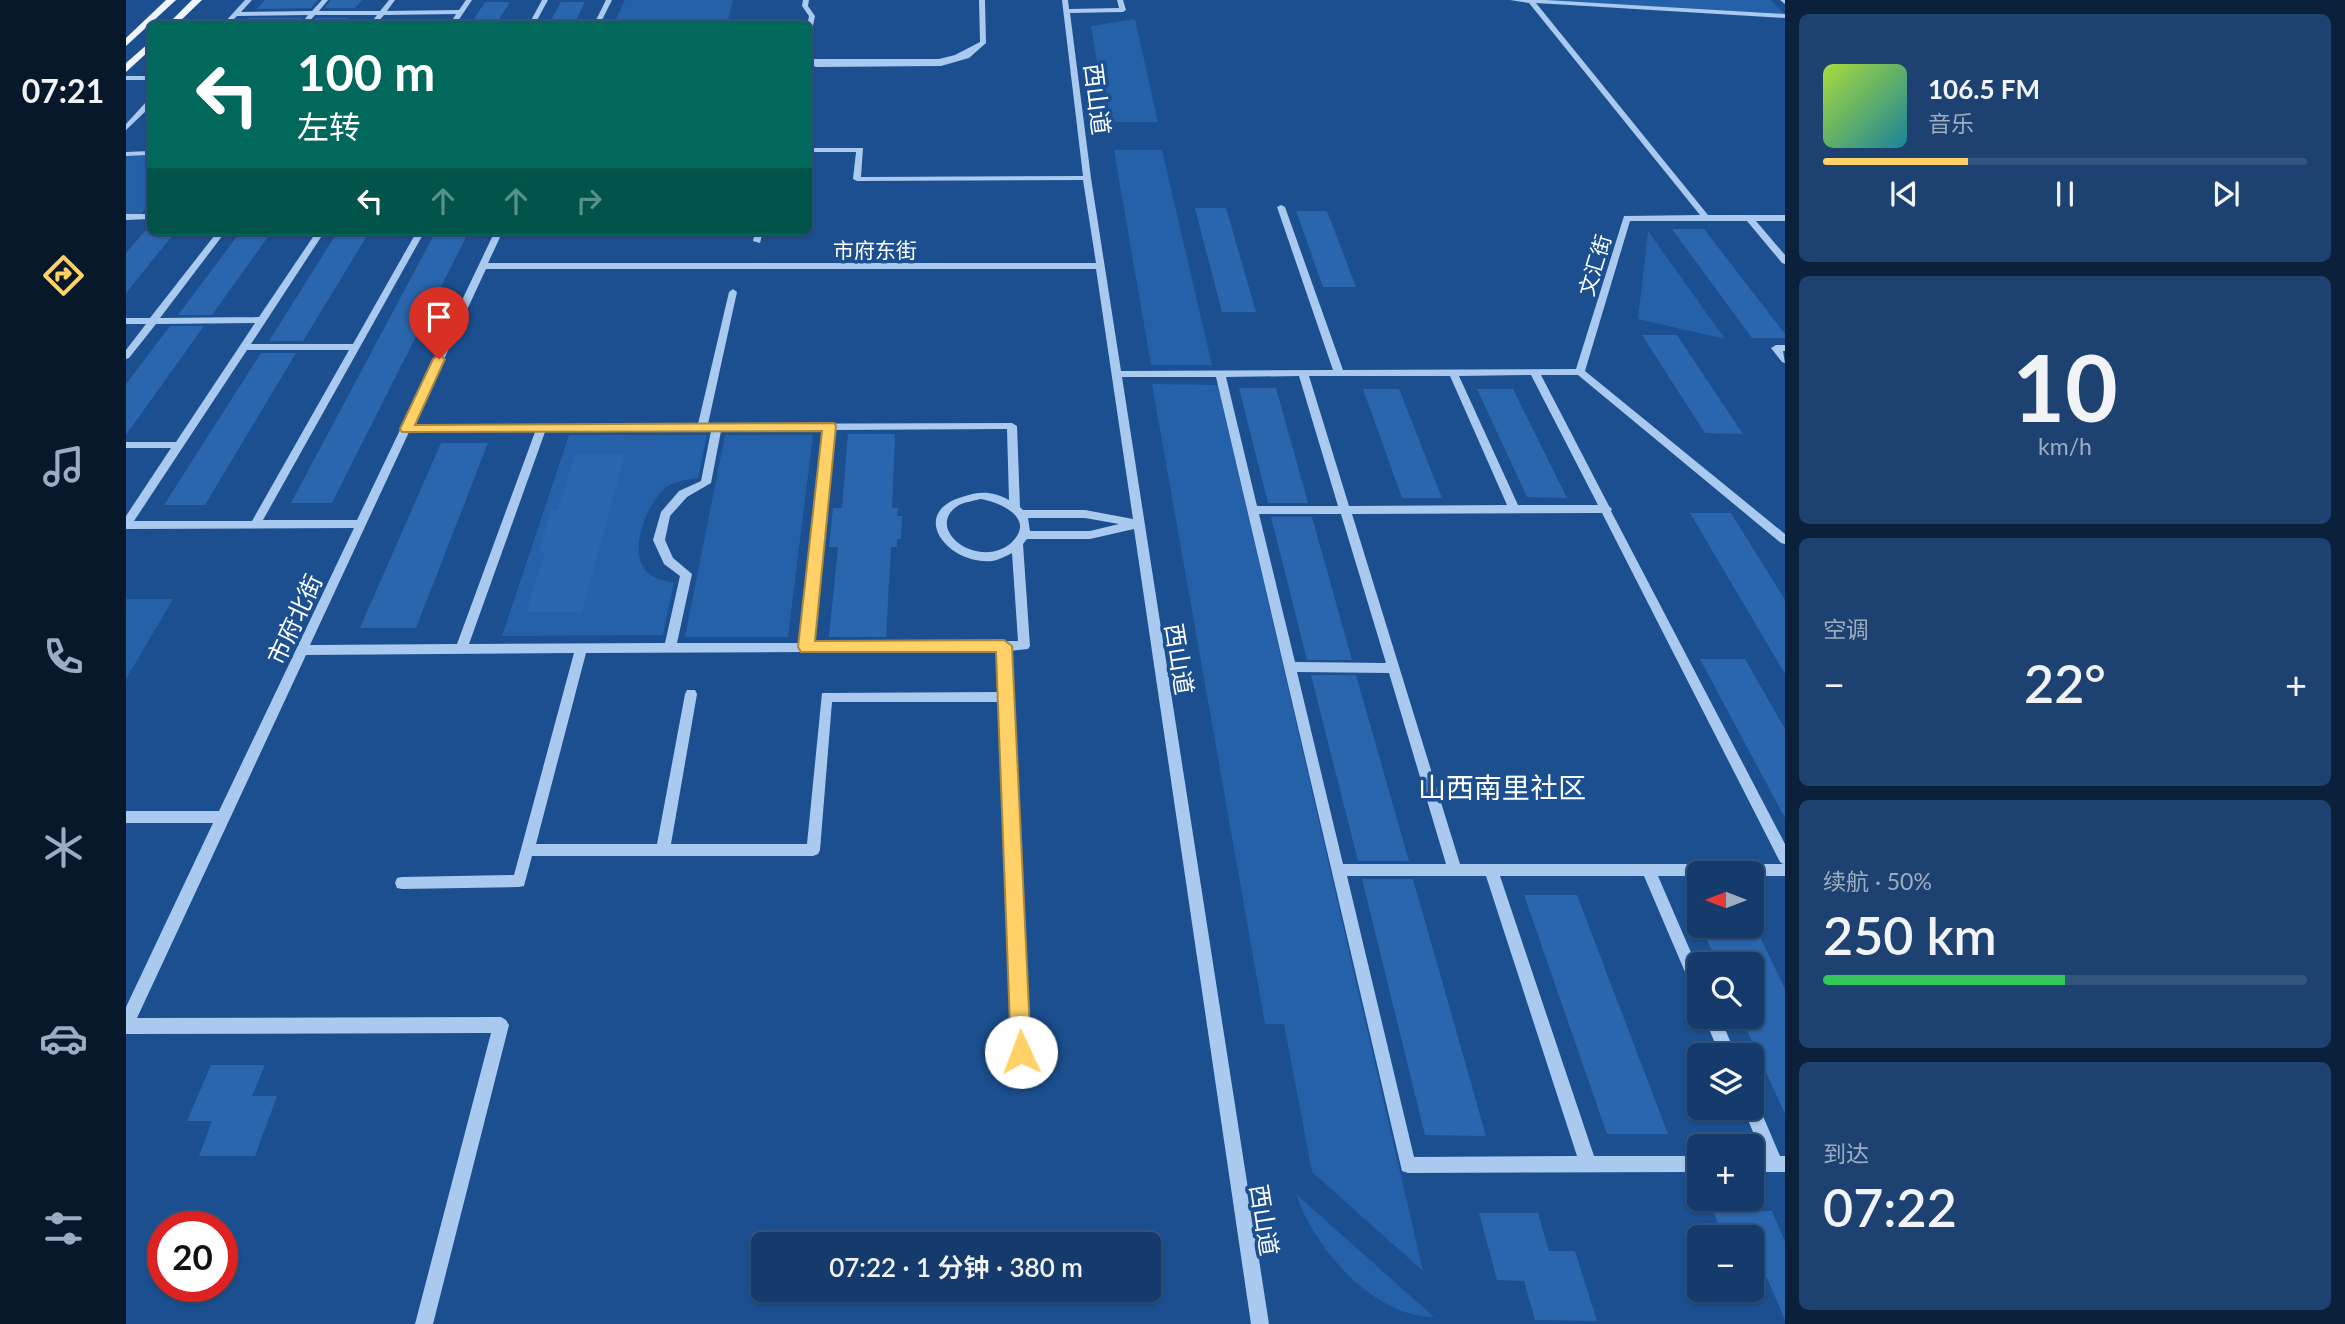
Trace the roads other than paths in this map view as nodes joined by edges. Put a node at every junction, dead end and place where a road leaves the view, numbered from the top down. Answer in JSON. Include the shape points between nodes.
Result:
{"nodes":[{"id":1,"x":171,"y":0,"type":"edge"},
{"id":2,"x":197,"y":0,"type":"edge"},
{"id":3,"x":249,"y":0,"type":"edge"},
{"id":4,"x":324,"y":0,"type":"edge"},
{"id":5,"x":392,"y":0,"type":"edge"},
{"id":6,"x":469,"y":0,"type":"edge"},
{"id":7,"x":545,"y":0,"type":"edge"},
{"id":8,"x":609,"y":0,"type":"edge"},
{"id":9,"x":807,"y":0,"type":"edge"},
{"id":10,"x":982,"y":0,"type":"edge"},
{"id":11,"x":1121,"y":0,"type":"edge"},
{"id":12,"x":1513,"y":0,"type":"edge"},
{"id":13,"x":1531,"y":1,"type":"edge"},
{"id":14,"x":1065,"y":5,"type":"edge"},
{"id":15,"x":461,"y":12,"type":"junction"},
{"id":16,"x":382,"y":13,"type":"junction"},
{"id":17,"x":236,"y":14,"type":"junction"},
{"id":18,"x":313,"y":14,"type":"junction"},
{"id":19,"x":1785,"y":16,"type":"edge"},
{"id":20,"x":149,"y":21,"type":"edge"},
{"id":21,"x":175,"y":21,"type":"edge"},
{"id":22,"x":229,"y":21,"type":"edge"},
{"id":23,"x":307,"y":21,"type":"edge"},
{"id":24,"x":375,"y":21,"type":"edge"},
{"id":25,"x":455,"y":21,"type":"edge"},
{"id":26,"x":534,"y":21,"type":"edge"},
{"id":27,"x":598,"y":21,"type":"edge"},
{"id":28,"x":811,"y":21,"type":"edge"},
{"id":29,"x":147,"y":23,"type":"edge"},
{"id":30,"x":126,"y":43,"type":"edge"},
{"id":31,"x":147,"y":48,"type":"edge"},
{"id":32,"x":812,"y":63,"type":"edge"},
{"id":33,"x":126,"y":69,"type":"edge"},
{"id":34,"x":126,"y":78,"type":"edge"},
{"id":35,"x":147,"y":78,"type":"edge"},
{"id":36,"x":147,"y":106,"type":"edge"},
{"id":37,"x":126,"y":128,"type":"edge"},
{"id":38,"x":812,"y":150,"type":"edge"},
{"id":39,"x":126,"y":153,"type":"edge"},
{"id":40,"x":147,"y":153,"type":"edge"},
{"id":41,"x":1087,"y":178,"type":"junction"},
{"id":42,"x":1281,"y":207,"type":"dead end"},
{"id":43,"x":130,"y":217,"type":"edge"},
{"id":44,"x":1706,"y":218,"type":"junction"},
{"id":45,"x":1749,"y":218,"type":"junction"},
{"id":46,"x":1785,"y":218,"type":"edge"},
{"id":47,"x":126,"y":227,"type":"edge"},
{"id":48,"x":219,"y":235,"type":"edge"},
{"id":49,"x":318,"y":235,"type":"edge"},
{"id":50,"x":419,"y":235,"type":"edge"},
{"id":51,"x":497,"y":235,"type":"edge"},
{"id":52,"x":1785,"y":261,"type":"edge"},
{"id":53,"x":483,"y":266,"type":"junction"},
{"id":54,"x":1100,"y":266,"type":"junction"},
{"id":55,"x":733,"y":292,"type":"dead end"},
{"id":56,"x":262,"y":320,"type":"junction"},
{"id":57,"x":126,"y":321,"type":"edge"},
{"id":58,"x":153,"y":321,"type":"junction"},
{"id":59,"x":244,"y":347,"type":"junction"},
{"id":60,"x":356,"y":347,"type":"junction"},
{"id":61,"x":1785,"y":348,"type":"edge"},
{"id":62,"x":126,"y":356,"type":"edge"},
{"id":63,"x":1785,"y":360,"type":"edge"},
{"id":64,"x":1453,"y":372,"type":"junction"},
{"id":65,"x":1580,"y":372,"type":"junction"},
{"id":66,"x":1220,"y":373,"type":"junction"},
{"id":67,"x":1303,"y":373,"type":"junction"},
{"id":68,"x":1339,"y":373,"type":"junction"},
{"id":69,"x":1535,"y":373,"type":"junction"},
{"id":70,"x":1116,"y":374,"type":"junction"},
{"id":71,"x":703,"y":426,"type":"junction"},
{"id":72,"x":717,"y":426,"type":"junction"},
{"id":73,"x":829,"y":426,"type":"junction"},
{"id":74,"x":541,"y":428,"type":"junction"},
{"id":75,"x":406,"y":429,"type":"junction"},
{"id":76,"x":126,"y":445,"type":"edge"},
{"id":77,"x":178,"y":445,"type":"junction"},
{"id":78,"x":1514,"y":509,"type":"junction"},
{"id":79,"x":1607,"y":509,"type":"junction"},
{"id":80,"x":1018,"y":510,"type":"junction"},
{"id":81,"x":1253,"y":510,"type":"junction"},
{"id":82,"x":1345,"y":510,"type":"junction"},
{"id":83,"x":256,"y":524,"type":"junction"},
{"id":84,"x":361,"y":524,"type":"junction"},
{"id":85,"x":1138,"y":524,"type":"junction"},
{"id":86,"x":126,"y":525,"type":"edge"},
{"id":87,"x":1020,"y":540,"type":"junction"},
{"id":88,"x":1785,"y":540,"type":"edge"},
{"id":89,"x":1004,"y":646,"type":"junction"},
{"id":90,"x":806,"y":647,"type":"junction"},
{"id":91,"x":670,"y":648,"type":"junction"},
{"id":92,"x":581,"y":649,"type":"junction"},
{"id":93,"x":302,"y":650,"type":"junction"},
{"id":94,"x":461,"y":650,"type":"junction"},
{"id":95,"x":1290,"y":667,"type":"junction"},
{"id":96,"x":1393,"y":668,"type":"junction"},
{"id":97,"x":691,"y":694,"type":"dead end"},
{"id":98,"x":1006,"y":697,"type":"junction"},
{"id":99,"x":126,"y":817,"type":"edge"},
{"id":100,"x":224,"y":817,"type":"junction"},
{"id":101,"x":527,"y":850,"type":"junction"},
{"id":102,"x":663,"y":850,"type":"junction"},
{"id":103,"x":1785,"y":858,"type":"edge"},
{"id":104,"x":1491,"y":869,"type":"junction"},
{"id":105,"x":1338,"y":870,"type":"junction"},
{"id":106,"x":1455,"y":870,"type":"junction"},
{"id":107,"x":1648,"y":870,"type":"junction"},
{"id":108,"x":1785,"y":870,"type":"edge"},
{"id":109,"x":402,"y":883,"type":"dead end"},
{"id":110,"x":1687,"y":960,"type":"edge"},
{"id":111,"x":126,"y":1025,"type":"edge"},
{"id":112,"x":1021,"y":1052,"type":"dead end"},
{"id":113,"x":1757,"y":1120,"type":"edge"},
{"id":114,"x":1588,"y":1164,"type":"junction"},
{"id":115,"x":1687,"y":1164,"type":"edge"},
{"id":116,"x":1780,"y":1164,"type":"edge"},
{"id":117,"x":424,"y":1324,"type":"edge"},
{"id":118,"x":1260,"y":1324,"type":"edge"}],
"edges":[{"from":1,"to":20,"type":"main road"},
{"from":2,"to":21,"type":"main road"},
{"from":3,"to":17,"type":"street"},
{"from":4,"to":18,"type":"street"},
{"from":5,"to":16,"type":"street"},
{"from":6,"to":15,"type":"street"},
{"from":7,"to":26,"type":"street"},
{"from":8,"to":27,"type":"street"},
{"from":9,"to":28,"type":"street"},
{"from":10,"to":32,"type":"street","via":[[983,43],[973,54],[952,63]]},
{"from":11,"to":14,"type":"street","via":[[1123,10]]},
{"from":12,"to":13,"type":"street"},
{"from":13,"to":19,"type":"street"},
{"from":13,"to":44,"type":"street"},
{"from":14,"to":41,"type":"street","name":"西山道"},
{"from":15,"to":16,"type":"street"},
{"from":15,"to":25,"type":"street"},
{"from":16,"to":18,"type":"street"},
{"from":16,"to":24,"type":"street"},
{"from":17,"to":18,"type":"street"},
{"from":17,"to":22,"type":"street"},
{"from":18,"to":23,"type":"street"},
{"from":29,"to":30,"type":"main road"},
{"from":31,"to":33,"type":"main road"},
{"from":34,"to":35,"type":"street"},
{"from":36,"to":37,"type":"street"},
{"from":38,"to":41,"type":"street","via":[[860,150],[857,179]]},
{"from":39,"to":40,"type":"street"},
{"from":41,"to":54,"type":"street","name":"西山道"},
{"from":42,"to":68,"type":"street"},
{"from":43,"to":47,"type":"lane"},
{"from":44,"to":45,"type":"street"},
{"from":44,"to":65,"type":"street","name":"文汇街","via":[[1627,218]]},
{"from":45,"to":46,"type":"street"},
{"from":45,"to":52,"type":"street"},
{"from":48,"to":58,"type":"lane"},
{"from":49,"to":56,"type":"street"},
{"from":50,"to":60,"type":"street"},
{"from":51,"to":53,"type":"street","name":"市府北街"},
{"from":53,"to":54,"type":"street","name":"市府东街"},
{"from":53,"to":75,"type":"street","name":"市府北街"},
{"from":54,"to":70,"type":"street","name":"西山道"},
{"from":55,"to":71,"type":"street"},
{"from":56,"to":58,"type":"street"},
{"from":56,"to":59,"type":"street"},
{"from":57,"to":58,"type":"street"},
{"from":58,"to":62,"type":"lane"},
{"from":59,"to":60,"type":"street"},
{"from":59,"to":77,"type":"street"},
{"from":60,"to":83,"type":"street"},
{"from":61,"to":63,"type":"street","via":[[1776,348]]},
{"from":64,"to":68,"type":"street"},
{"from":64,"to":69,"type":"street"},
{"from":64,"to":78,"type":"street"},
{"from":65,"to":69,"type":"street"},
{"from":65,"to":88,"type":"street"},
{"from":66,"to":67,"type":"street"},
{"from":66,"to":70,"type":"street"},
{"from":66,"to":81,"type":"street"},
{"from":67,"to":68,"type":"street"},
{"from":67,"to":82,"type":"street"},
{"from":69,"to":79,"type":"street"},
{"from":70,"to":85,"type":"street","name":"西山道"},
{"from":71,"to":72,"type":"street"},
{"from":71,"to":74,"type":"street"},
{"from":72,"to":73,"type":"street"},
{"from":72,"to":91,"type":"street","via":[[706,483],[683,494],[665,515],[659,540],[668,561],[686,574]]},
{"from":73,"to":80,"type":"street","via":[[1012,426]]},
{"from":73,"to":90,"type":"street"},
{"from":74,"to":75,"type":"street"},
{"from":74,"to":94,"type":"street"},
{"from":75,"to":84,"type":"street","name":"市府北街"},
{"from":76,"to":77,"type":"street"},
{"from":77,"to":86,"type":"street"},
{"from":78,"to":79,"type":"street"},
{"from":78,"to":82,"type":"street"},
{"from":79,"to":103,"type":"street"},
{"from":80,"to":85,"type":"street","via":[[1086,514]]},
{"from":80,"to":87,"type":"street","via":[[1025,528]]},
{"from":80,"to":87,"type":"street","via":[[993,496],[968,497],[947,508],[939,526],[948,544],[970,555],[996,555]]},
{"from":81,"to":82,"type":"street"},
{"from":81,"to":95,"type":"street"},
{"from":82,"to":96,"type":"street"},
{"from":83,"to":84,"type":"street"},
{"from":83,"to":86,"type":"street"},
{"from":84,"to":93,"type":"street","name":"市府北街"},
{"from":85,"to":87,"type":"street","via":[[1090,535]]},
{"from":85,"to":118,"type":"street","name":"西山道"},
{"from":87,"to":89,"type":"street","via":[[1024,646]]},
{"from":89,"to":90,"type":"street"},
{"from":89,"to":98,"type":"street"},
{"from":90,"to":91,"type":"street"},
{"from":91,"to":92,"type":"street"},
{"from":92,"to":94,"type":"street"},
{"from":92,"to":101,"type":"street"},
{"from":93,"to":94,"type":"street"},
{"from":93,"to":100,"type":"street","name":"市府北街"},
{"from":95,"to":96,"type":"street"},
{"from":95,"to":105,"type":"street"},
{"from":96,"to":106,"type":"street"},
{"from":97,"to":102,"type":"street"},
{"from":98,"to":102,"type":"street","via":[[826,697],[813,850]]},
{"from":98,"to":112,"type":"street"},
{"from":99,"to":100,"type":"street"},
{"from":100,"to":111,"type":"street","name":"市府北街"},
{"from":101,"to":102,"type":"street"},
{"from":101,"to":109,"type":"street","via":[[519,881]]},
{"from":104,"to":106,"type":"street"},
{"from":104,"to":107,"type":"street"},
{"from":104,"to":114,"type":"street"},
{"from":105,"to":106,"type":"street"},
{"from":105,"to":114,"type":"street","via":[[1408,1165]]},
{"from":107,"to":108,"type":"street"},
{"from":107,"to":110,"type":"street"},
{"from":111,"to":117,"type":"street","via":[[501,1026]]},
{"from":113,"to":116,"type":"street"},
{"from":114,"to":115,"type":"street"}]}
